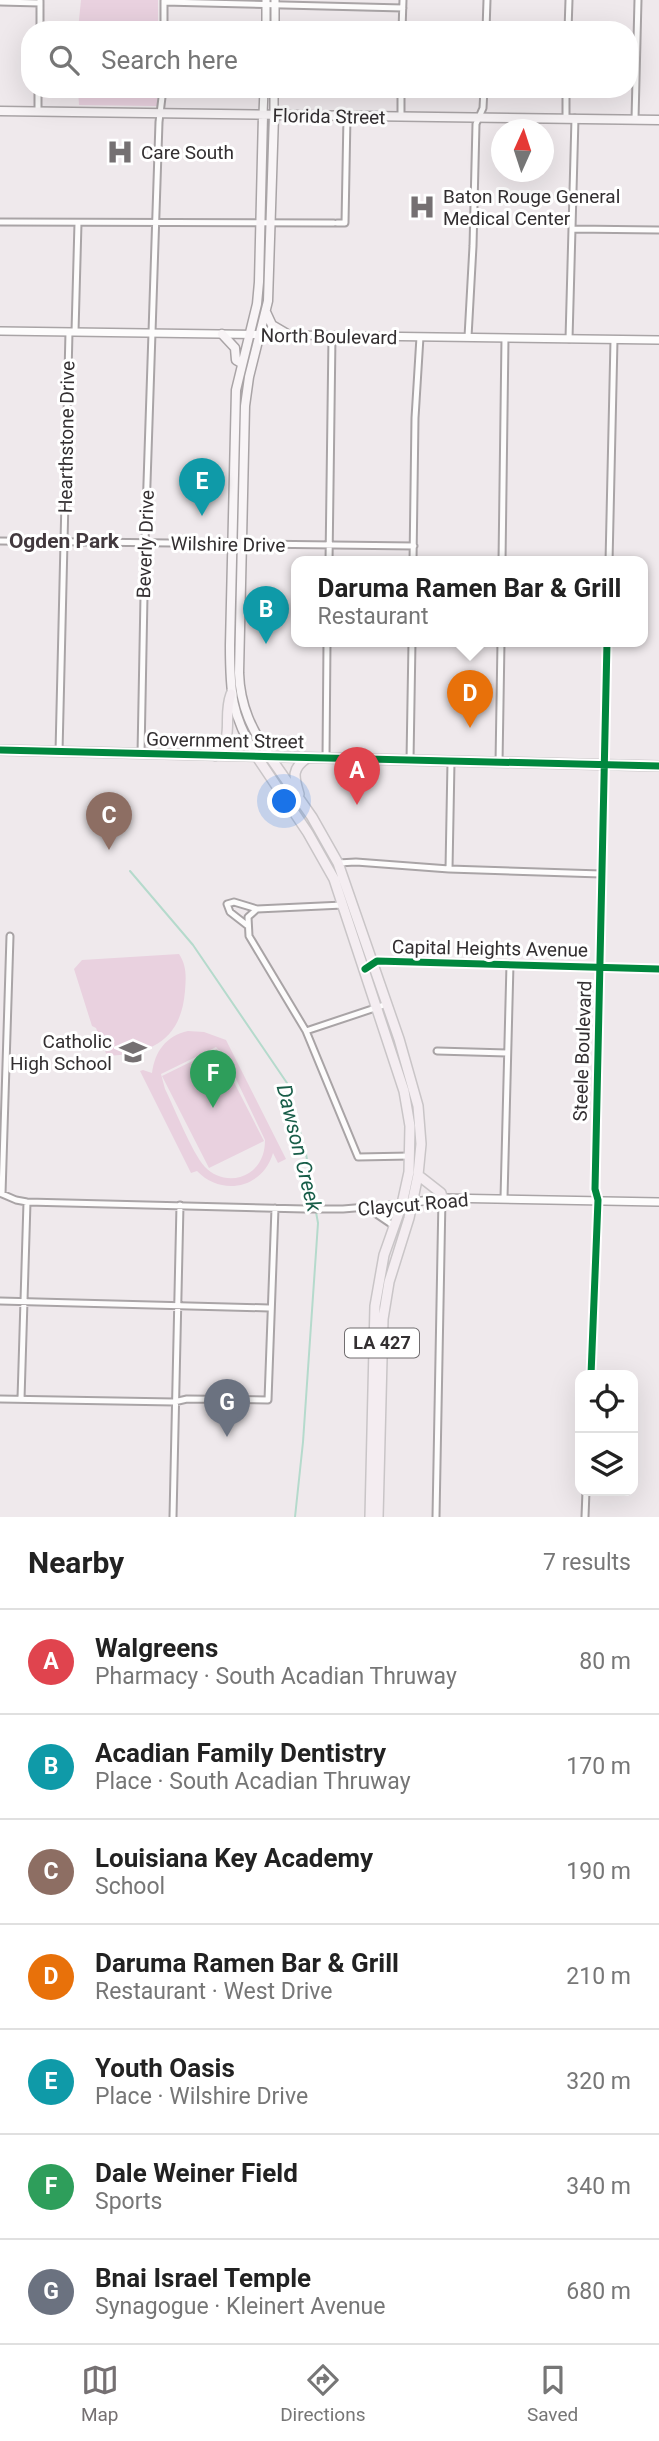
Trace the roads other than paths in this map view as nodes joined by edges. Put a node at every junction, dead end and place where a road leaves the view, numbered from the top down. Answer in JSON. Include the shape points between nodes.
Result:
{"nodes":[{"id":1,"x":403,"y":0,"type":"edge"},
{"id":2,"x":487,"y":0,"type":"edge"},
{"id":3,"x":569,"y":0,"type":"edge"},
{"id":4,"x":638,"y":0,"type":"edge"},
{"id":5,"x":40,"y":1,"type":"edge"},
{"id":6,"x":164,"y":1,"type":"edge"},
{"id":7,"x":0,"y":2,"type":"edge"},
{"id":8,"x":271,"y":3,"type":"edge"},
{"id":9,"x":365,"y":3,"type":"edge"},
{"id":10,"x":403,"y":8,"type":"junction"},
{"id":11,"x":40,"y":21,"type":"edge"},
{"id":12,"x":163,"y":21,"type":"edge"},
{"id":13,"x":267,"y":21,"type":"edge"},
{"id":14,"x":274,"y":21,"type":"edge"},
{"id":15,"x":402,"y":21,"type":"edge"},
{"id":16,"x":486,"y":21,"type":"edge"},
{"id":17,"x":568,"y":21,"type":"edge"},
{"id":18,"x":637,"y":21,"type":"edge"},
{"id":19,"x":38,"y":98,"type":"edge"},
{"id":20,"x":162,"y":98,"type":"edge"},
{"id":21,"x":264,"y":98,"type":"edge"},
{"id":22,"x":274,"y":98,"type":"edge"},
{"id":23,"x":401,"y":98,"type":"edge"},
{"id":24,"x":484,"y":98,"type":"edge"},
{"id":25,"x":567,"y":98,"type":"edge"},
{"id":26,"x":636,"y":98,"type":"edge"},
{"id":27,"x":0,"y":111,"type":"edge"},
{"id":28,"x":38,"y":112,"type":"junction"},
{"id":29,"x":161,"y":113,"type":"junction"},
{"id":30,"x":263,"y":115,"type":"junction"},
{"id":31,"x":274,"y":115,"type":"junction"},
{"id":32,"x":347,"y":116,"type":"junction"},
{"id":33,"x":401,"y":116,"type":"junction"},
{"id":34,"x":479,"y":117,"type":"junction"},
{"id":35,"x":570,"y":118,"type":"junction"},
{"id":36,"x":635,"y":120,"type":"junction"},
{"id":37,"x":659,"y":120,"type":"edge"},
{"id":38,"x":0,"y":222,"type":"edge"},
{"id":39,"x":78,"y":223,"type":"junction"},
{"id":40,"x":158,"y":224,"type":"junction"},
{"id":41,"x":261,"y":224,"type":"junction"},
{"id":42,"x":271,"y":224,"type":"junction"},
{"id":43,"x":572,"y":229,"type":"junction"},
{"id":44,"x":659,"y":230,"type":"edge"},
{"id":45,"x":266,"y":312,"type":"junction"},
{"id":46,"x":0,"y":331,"type":"edge"},
{"id":47,"x":72,"y":332,"type":"junction"},
{"id":48,"x":152,"y":333,"type":"junction"},
{"id":49,"x":222,"y":334,"type":"junction"},
{"id":50,"x":248,"y":334,"type":"junction"},
{"id":51,"x":260,"y":335,"type":"junction"},
{"id":52,"x":289,"y":335,"type":"junction"},
{"id":53,"x":332,"y":336,"type":"junction"},
{"id":54,"x":420,"y":337,"type":"junction"},
{"id":55,"x":468,"y":337,"type":"junction"},
{"id":56,"x":505,"y":338,"type":"junction"},
{"id":57,"x":569,"y":339,"type":"junction"},
{"id":58,"x":614,"y":340,"type":"junction"},
{"id":59,"x":659,"y":341,"type":"edge"},
{"id":60,"x":241,"y":363,"type":"junction"},
{"id":61,"x":0,"y":541,"type":"edge"},
{"id":62,"x":64,"y":541,"type":"junction"},
{"id":63,"x":145,"y":542,"type":"junction"},
{"id":64,"x":232,"y":542,"type":"junction"},
{"id":65,"x":242,"y":544,"type":"junction"},
{"id":66,"x":329,"y":545,"type":"junction"},
{"id":67,"x":414,"y":546,"type":"junction"},
{"id":68,"x":329,"y":556,"type":"edge"},
{"id":69,"x":413,"y":556,"type":"edge"},
{"id":70,"x":502,"y":556,"type":"edge"},
{"id":71,"x":609,"y":556,"type":"edge"},
{"id":72,"x":327,"y":647,"type":"edge"},
{"id":73,"x":412,"y":647,"type":"edge"},
{"id":74,"x":501,"y":647,"type":"edge"},
{"id":75,"x":607,"y":647,"type":"edge"},
{"id":76,"x":231,"y":694,"type":"junction"},
{"id":77,"x":0,"y":750,"type":"edge"},
{"id":78,"x":59,"y":752,"type":"junction"},
{"id":79,"x":141,"y":754,"type":"junction"},
{"id":80,"x":215,"y":756,"type":"junction"},
{"id":81,"x":257,"y":757,"type":"junction"},
{"id":82,"x":270,"y":757,"type":"junction"},
{"id":83,"x":307,"y":758,"type":"junction"},
{"id":84,"x":326,"y":758,"type":"junction"},
{"id":85,"x":410,"y":760,"type":"junction"},
{"id":86,"x":451,"y":762,"type":"junction"},
{"id":87,"x":499,"y":763,"type":"junction"},
{"id":88,"x":605,"y":765,"type":"junction"},
{"id":89,"x":659,"y":766,"type":"edge"},
{"id":90,"x":301,"y":802,"type":"junction"},
{"id":91,"x":338,"y":863,"type":"junction"},
{"id":92,"x":449,"y":869,"type":"junction"},
{"id":93,"x":601,"y":874,"type":"junction"},
{"id":94,"x":343,"y":905,"type":"junction"},
{"id":95,"x":257,"y":909,"type":"junction"},
{"id":96,"x":248,"y":926,"type":"junction"},
{"id":97,"x":10,"y":936,"type":"dead end"},
{"id":98,"x":510,"y":964,"type":"junction"},
{"id":99,"x":369,"y":966,"type":"junction"},
{"id":100,"x":600,"y":967,"type":"junction"},
{"id":101,"x":659,"y":969,"type":"edge"},
{"id":102,"x":387,"y":1004,"type":"junction"},
{"id":103,"x":377,"y":1007,"type":"junction"},
{"id":104,"x":306,"y":1031,"type":"junction"},
{"id":105,"x":437,"y":1051,"type":"dead end"},
{"id":106,"x":507,"y":1053,"type":"junction"},
{"id":107,"x":410,"y":1156,"type":"junction"},
{"id":108,"x":418,"y":1175,"type":"junction"},
{"id":109,"x":1,"y":1194,"type":"edge"},
{"id":110,"x":442,"y":1198,"type":"junction"},
{"id":111,"x":504,"y":1198,"type":"junction"},
{"id":112,"x":598,"y":1200,"type":"junction"},
{"id":113,"x":26,"y":1202,"type":"junction"},
{"id":114,"x":413,"y":1202,"type":"junction"},
{"id":115,"x":659,"y":1202,"type":"edge"},
{"id":116,"x":402,"y":1203,"type":"junction"},
{"id":117,"x":180,"y":1205,"type":"junction"},
{"id":118,"x":366,"y":1207,"type":"junction"},
{"id":119,"x":275,"y":1208,"type":"junction"},
{"id":120,"x":394,"y":1226,"type":"junction"},
{"id":121,"x":0,"y":1301,"type":"edge"},
{"id":122,"x":24,"y":1302,"type":"junction"},
{"id":123,"x":178,"y":1305,"type":"junction"},
{"id":124,"x":270,"y":1308,"type":"junction"},
{"id":125,"x":591,"y":1370,"type":"edge"},
{"id":126,"x":0,"y":1399,"type":"edge"},
{"id":127,"x":21,"y":1399,"type":"junction"},
{"id":128,"x":174,"y":1402,"type":"junction"},
{"id":129,"x":586,"y":1496,"type":"edge"},
{"id":130,"x":173,"y":1517,"type":"edge"},
{"id":131,"x":370,"y":1517,"type":"edge"},
{"id":132,"x":378,"y":1517,"type":"edge"},
{"id":133,"x":436,"y":1517,"type":"edge"},
{"id":134,"x":585,"y":1517,"type":"edge"}],
"edges":[{"from":1,"to":10,"type":"street"},
{"from":2,"to":16,"type":"street"},
{"from":3,"to":17,"type":"street"},
{"from":4,"to":18,"type":"street"},
{"from":5,"to":7,"type":"street"},
{"from":5,"to":11,"type":"street"},
{"from":6,"to":8,"type":"street"},
{"from":6,"to":12,"type":"street"},
{"from":8,"to":9,"type":"street"},
{"from":8,"to":13,"type":"street"},
{"from":8,"to":14,"type":"street"},
{"from":9,"to":10,"type":"street"},
{"from":10,"to":15,"type":"street"},
{"from":19,"to":28,"type":"street"},
{"from":20,"to":29,"type":"street","name":"Beverly Drive"},
{"from":21,"to":30,"type":"street"},
{"from":22,"to":31,"type":"street"},
{"from":23,"to":33,"type":"street"},
{"from":24,"to":34,"type":"street"},
{"from":25,"to":35,"type":"street"},
{"from":26,"to":36,"type":"street"},
{"from":27,"to":28,"type":"main road","name":"Florida Street"},
{"from":28,"to":29,"type":"main road","name":"Florida Street"},
{"from":29,"to":30,"type":"main road","name":"Florida Street"},
{"from":29,"to":40,"type":"street","name":"Beverly Drive"},
{"from":30,"to":31,"type":"main road","name":"Florida Street"},
{"from":30,"to":41,"type":"main road"},
{"from":31,"to":32,"type":"main road","name":"Florida Street"},
{"from":31,"to":42,"type":"main road"},
{"from":32,"to":33,"type":"main road","name":"Florida Street"},
{"from":32,"to":42,"type":"street","via":[[345,223]]},
{"from":33,"to":34,"type":"main road","name":"Florida Street"},
{"from":34,"to":35,"type":"main road","name":"Florida Street"},
{"from":34,"to":55,"type":"street"},
{"from":35,"to":36,"type":"main road","name":"Florida Street"},
{"from":35,"to":43,"type":"street"},
{"from":36,"to":37,"type":"main road","name":"Florida Street"},
{"from":38,"to":39,"type":"street"},
{"from":39,"to":40,"type":"street"},
{"from":39,"to":47,"type":"street","name":"Hearthstone Drive"},
{"from":40,"to":41,"type":"street"},
{"from":40,"to":48,"type":"street","name":"Beverly Drive"},
{"from":41,"to":42,"type":"street"},
{"from":41,"to":50,"type":"main road","via":[[258,294]]},
{"from":42,"to":45,"type":"main road"},
{"from":43,"to":44,"type":"street"},
{"from":43,"to":57,"type":"street"},
{"from":45,"to":51,"type":"main road"},
{"from":45,"to":52,"type":"main road","via":[[272,325]]},
{"from":46,"to":47,"type":"street","name":"North Boulevard"},
{"from":47,"to":48,"type":"street","name":"North Boulevard"},
{"from":47,"to":62,"type":"street","name":"Hearthstone Drive"},
{"from":48,"to":49,"type":"street","name":"North Boulevard"},
{"from":48,"to":63,"type":"street","name":"Beverly Drive"},
{"from":49,"to":50,"type":"street","name":"North Boulevard"},
{"from":49,"to":60,"type":"main road","via":[[233,344]]},
{"from":50,"to":51,"type":"street","name":"North Boulevard"},
{"from":50,"to":60,"type":"main road","number":"LA 427"},
{"from":51,"to":52,"type":"street","name":"North Boulevard"},
{"from":51,"to":65,"type":"main road","via":[[245,406]]},
{"from":52,"to":53,"type":"street","name":"North Boulevard"},
{"from":53,"to":54,"type":"street","name":"North Boulevard"},
{"from":53,"to":66,"type":"street"},
{"from":54,"to":55,"type":"street","name":"North Boulevard"},
{"from":54,"to":67,"type":"street"},
{"from":55,"to":56,"type":"street","name":"North Boulevard"},
{"from":56,"to":57,"type":"street","name":"North Boulevard"},
{"from":56,"to":70,"type":"street"},
{"from":57,"to":58,"type":"street","name":"North Boulevard"},
{"from":58,"to":59,"type":"street","name":"North Boulevard"},
{"from":58,"to":71,"type":"street"},
{"from":60,"to":64,"type":"main road","number":"LA 427","via":[[236,390]]},
{"from":61,"to":62,"type":"street","name":"Wilshire Drive"},
{"from":62,"to":63,"type":"street","name":"Wilshire Drive"},
{"from":62,"to":78,"type":"street","name":"Hearthstone Drive"},
{"from":63,"to":64,"type":"street","name":"Wilshire Drive"},
{"from":63,"to":79,"type":"street","name":"Beverly Drive"},
{"from":64,"to":65,"type":"street","name":"Wilshire Drive"},
{"from":64,"to":76,"type":"main road","number":"LA 427"},
{"from":65,"to":66,"type":"street","name":"Wilshire Drive"},
{"from":65,"to":82,"type":"main road","via":[[241,694],[252,729]]},
{"from":66,"to":67,"type":"street","name":"Wilshire Drive"},
{"from":66,"to":68,"type":"street"},
{"from":67,"to":69,"type":"street"},
{"from":72,"to":84,"type":"street"},
{"from":73,"to":85,"type":"street"},
{"from":74,"to":87,"type":"street"},
{"from":75,"to":88,"type":"street","name":"Steele Boulevard"},
{"from":76,"to":80,"type":"main road","via":[[226,744]]},
{"from":76,"to":81,"type":"main road","number":"LA 427","via":[[238,723]]},
{"from":77,"to":78,"type":"main road","name":"Government Street"},
{"from":78,"to":79,"type":"main road","name":"Government Street"},
{"from":79,"to":80,"type":"main road","name":"Government Street"},
{"from":80,"to":81,"type":"main road","name":"Government Street"},
{"from":81,"to":82,"type":"main road","name":"Government Street"},
{"from":81,"to":94,"type":"main road","number":"LA 427","via":[[316,845]]},
{"from":82,"to":83,"type":"main road","name":"Government Street"},
{"from":82,"to":90,"type":"main road","number":"LA 427"},
{"from":83,"to":84,"type":"main road","name":"Government Street"},
{"from":83,"to":90,"type":"main road","via":[[294,772]]},
{"from":84,"to":85,"type":"main road","name":"Government Street"},
{"from":85,"to":86,"type":"main road","name":"Government Street"},
{"from":86,"to":87,"type":"main road","name":"Government Street"},
{"from":86,"to":92,"type":"street"},
{"from":87,"to":88,"type":"main road","name":"Government Street"},
{"from":88,"to":89,"type":"main road","name":"Government Street"},
{"from":88,"to":93,"type":"street","name":"Steele Boulevard"},
{"from":90,"to":91,"type":"main road","number":"LA 427"},
{"from":91,"to":92,"type":"street"},
{"from":91,"to":99,"type":"main road","number":"LA 427"},
{"from":92,"to":93,"type":"street"},
{"from":93,"to":100,"type":"street","name":"Steele Boulevard"},
{"from":94,"to":95,"type":"street"},
{"from":94,"to":99,"type":"main road","number":"LA 427"},
{"from":95,"to":96,"type":"street","via":[[248,917]]},
{"from":95,"to":96,"type":"street","via":[[227,904]]},
{"from":96,"to":104,"type":"street","via":[[249,936]]},
{"from":97,"to":109,"type":"street"},
{"from":98,"to":99,"type":"street","name":"Capital Heights Avenue","via":[[378,961]]},
{"from":98,"to":100,"type":"street","name":"Capital Heights Avenue"},
{"from":98,"to":106,"type":"street"},
{"from":99,"to":102,"type":"main road","number":"LA 427"},
{"from":99,"to":103,"type":"main road","number":"LA 427"},
{"from":100,"to":101,"type":"street","name":"Capital Heights Avenue"},
{"from":100,"to":112,"type":"street","name":"Steele Boulevard","via":[[594,1189]]},
{"from":102,"to":103,"type":"street"},
{"from":102,"to":108,"type":"main road","number":"LA 427","via":[[418,1106]]},
{"from":103,"to":104,"type":"street"},
{"from":103,"to":107,"type":"main road","number":"LA 427","via":[[407,1103]]},
{"from":104,"to":107,"type":"street","via":[[358,1157]]},
{"from":105,"to":106,"type":"street"},
{"from":106,"to":111,"type":"street"},
{"from":107,"to":116,"type":"main road","number":"LA 427"},
{"from":108,"to":110,"type":"main road"},
{"from":108,"to":114,"type":"main road","number":"LA 427"},
{"from":109,"to":113,"type":"street","name":"Claycut Road"},
{"from":110,"to":111,"type":"street","name":"Claycut Road"},
{"from":110,"to":114,"type":"street","name":"Claycut Road"},
{"from":110,"to":133,"type":"street"},
{"from":111,"to":112,"type":"street","name":"Claycut Road"},
{"from":112,"to":115,"type":"street","name":"Claycut Road"},
{"from":112,"to":125,"type":"street","name":"Steele Boulevard"},
{"from":113,"to":117,"type":"street","name":"Claycut Road"},
{"from":113,"to":122,"type":"street"},
{"from":114,"to":116,"type":"street","name":"Claycut Road"},
{"from":114,"to":132,"type":"main road","number":"LA 427","via":[[383,1319]]},
{"from":116,"to":118,"type":"street","name":"Claycut Road"},
{"from":116,"to":120,"type":"main road","number":"LA 427"},
{"from":117,"to":119,"type":"street","name":"Claycut Road"},
{"from":117,"to":123,"type":"street"},
{"from":118,"to":119,"type":"street","name":"Claycut Road"},
{"from":118,"to":120,"type":"street"},
{"from":119,"to":124,"type":"street"},
{"from":120,"to":131,"type":"main road","number":"LA 427","via":[[375,1303]]},
{"from":121,"to":122,"type":"street"},
{"from":122,"to":123,"type":"street"},
{"from":122,"to":127,"type":"street"},
{"from":123,"to":124,"type":"street"},
{"from":123,"to":128,"type":"street"},
{"from":124,"to":128,"type":"street","via":[[268,1400]]},
{"from":126,"to":127,"type":"street"},
{"from":127,"to":128,"type":"street"},
{"from":128,"to":130,"type":"street"},
{"from":129,"to":134,"type":"street"}]}
